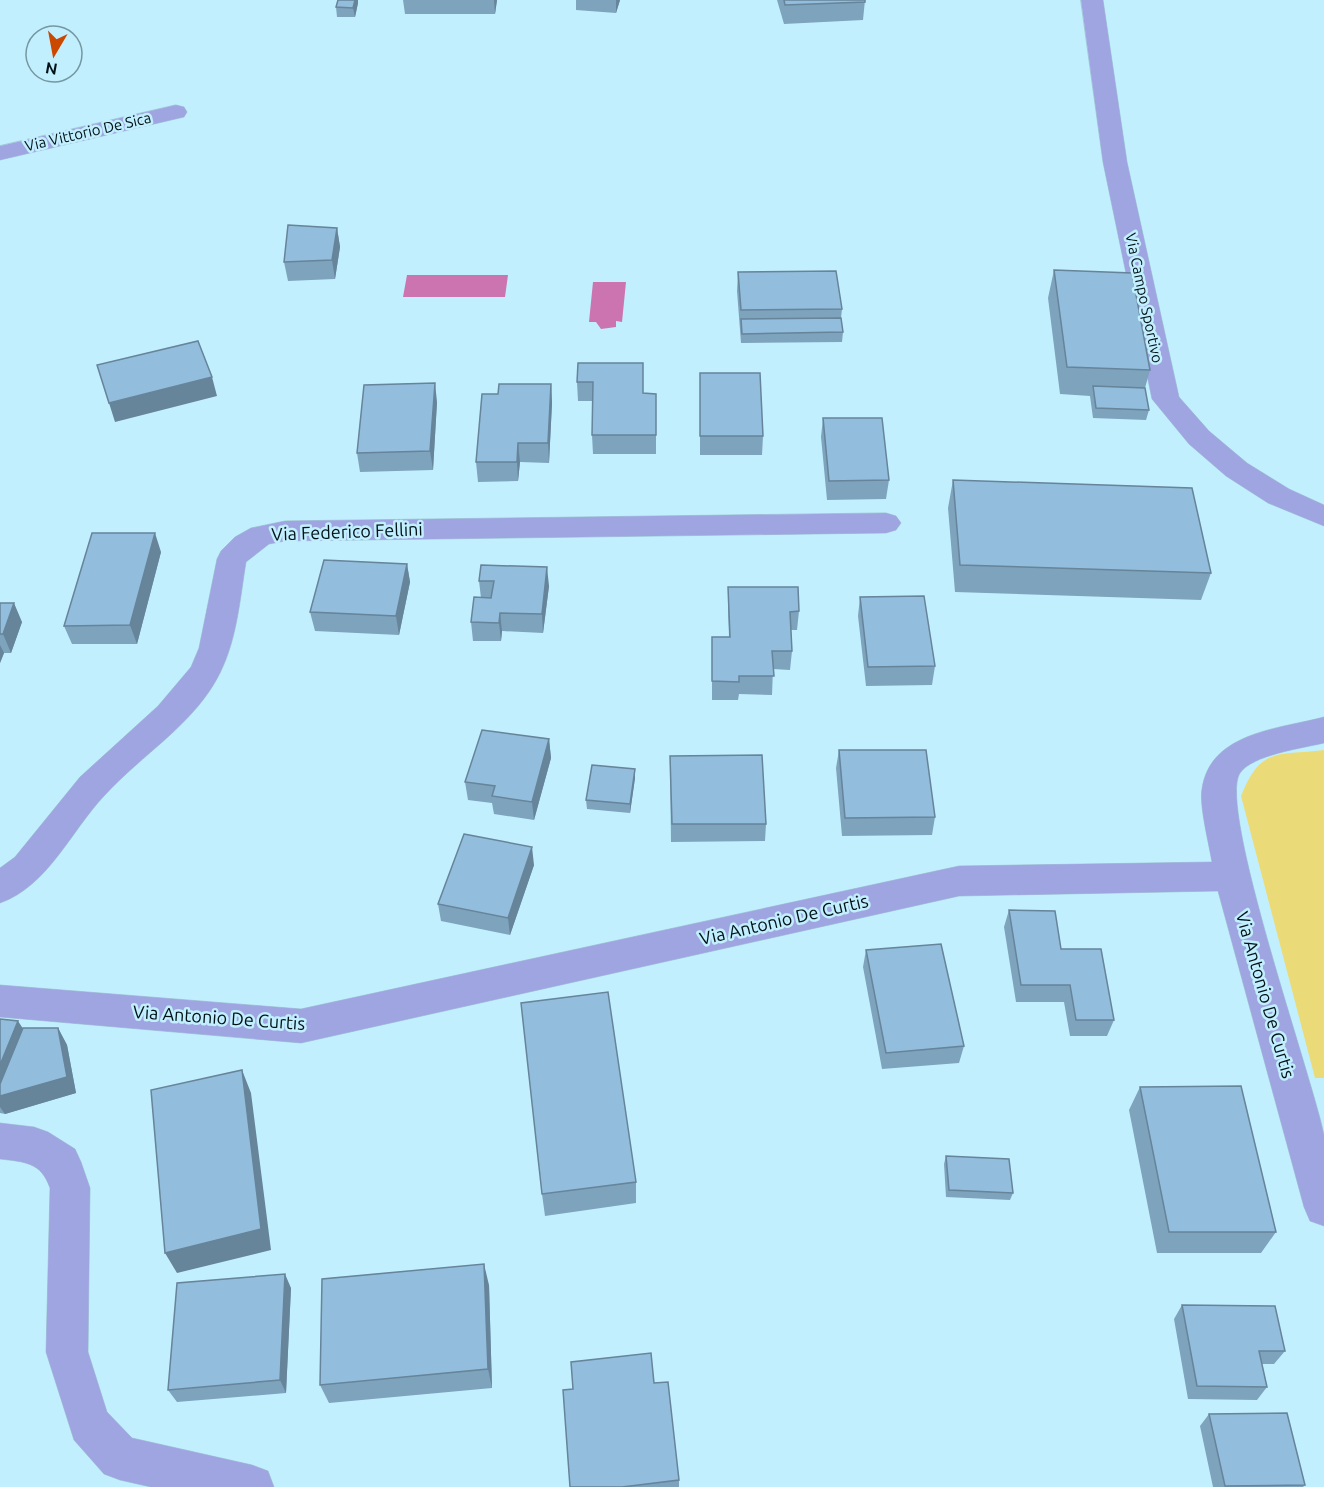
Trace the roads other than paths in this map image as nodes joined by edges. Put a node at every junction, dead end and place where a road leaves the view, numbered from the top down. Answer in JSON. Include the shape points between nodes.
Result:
{"nodes":[{"id":1,"x":1092,"y":0,"type":"edge"},
{"id":2,"x":176,"y":112,"type":"dead end"},
{"id":3,"x":0,"y":153,"type":"edge"},
{"id":4,"x":1324,"y":516,"type":"edge"},
{"id":5,"x":886,"y":523,"type":"dead end"},
{"id":6,"x":1324,"y":730,"type":"edge"},
{"id":7,"x":1232,"y":876,"type":"junction"},
{"id":8,"x":0,"y":888,"type":"edge"},
{"id":9,"x":0,"y":1001,"type":"edge"},
{"id":10,"x":0,"y":1141,"type":"edge"},
{"id":11,"x":1324,"y":1207,"type":"edge"},
{"id":12,"x":252,"y":1487,"type":"edge"}],
"edges":[{"from":1,"to":4,"type":"street","name":"Via Campo Sportivo","via":[[1115,162],[1166,399],[1192,432],[1234,469]]},
{"from":2,"to":3,"type":"street","name":"Via Vittorio De Sica"},
{"from":5,"to":8,"type":"street","name":"Via Federico Fellini","via":[[285,531],[261,535],[232,559],[215,648],[204,673],[170,715],[92,786],[27,867]]},
{"from":6,"to":7,"type":"street","via":[[1249,749],[1225,766],[1218,790]]},
{"from":7,"to":9,"type":"street","name":"Via Antonio De Curtis","via":[[959,881],[301,1026]]},
{"from":7,"to":11,"type":"street","name":"Via Antonio De Curtis"},
{"from":10,"to":12,"type":"street","via":[[34,1145],[61,1162],[70,1188],[66,1352],[89,1425],[120,1458]]}]}
